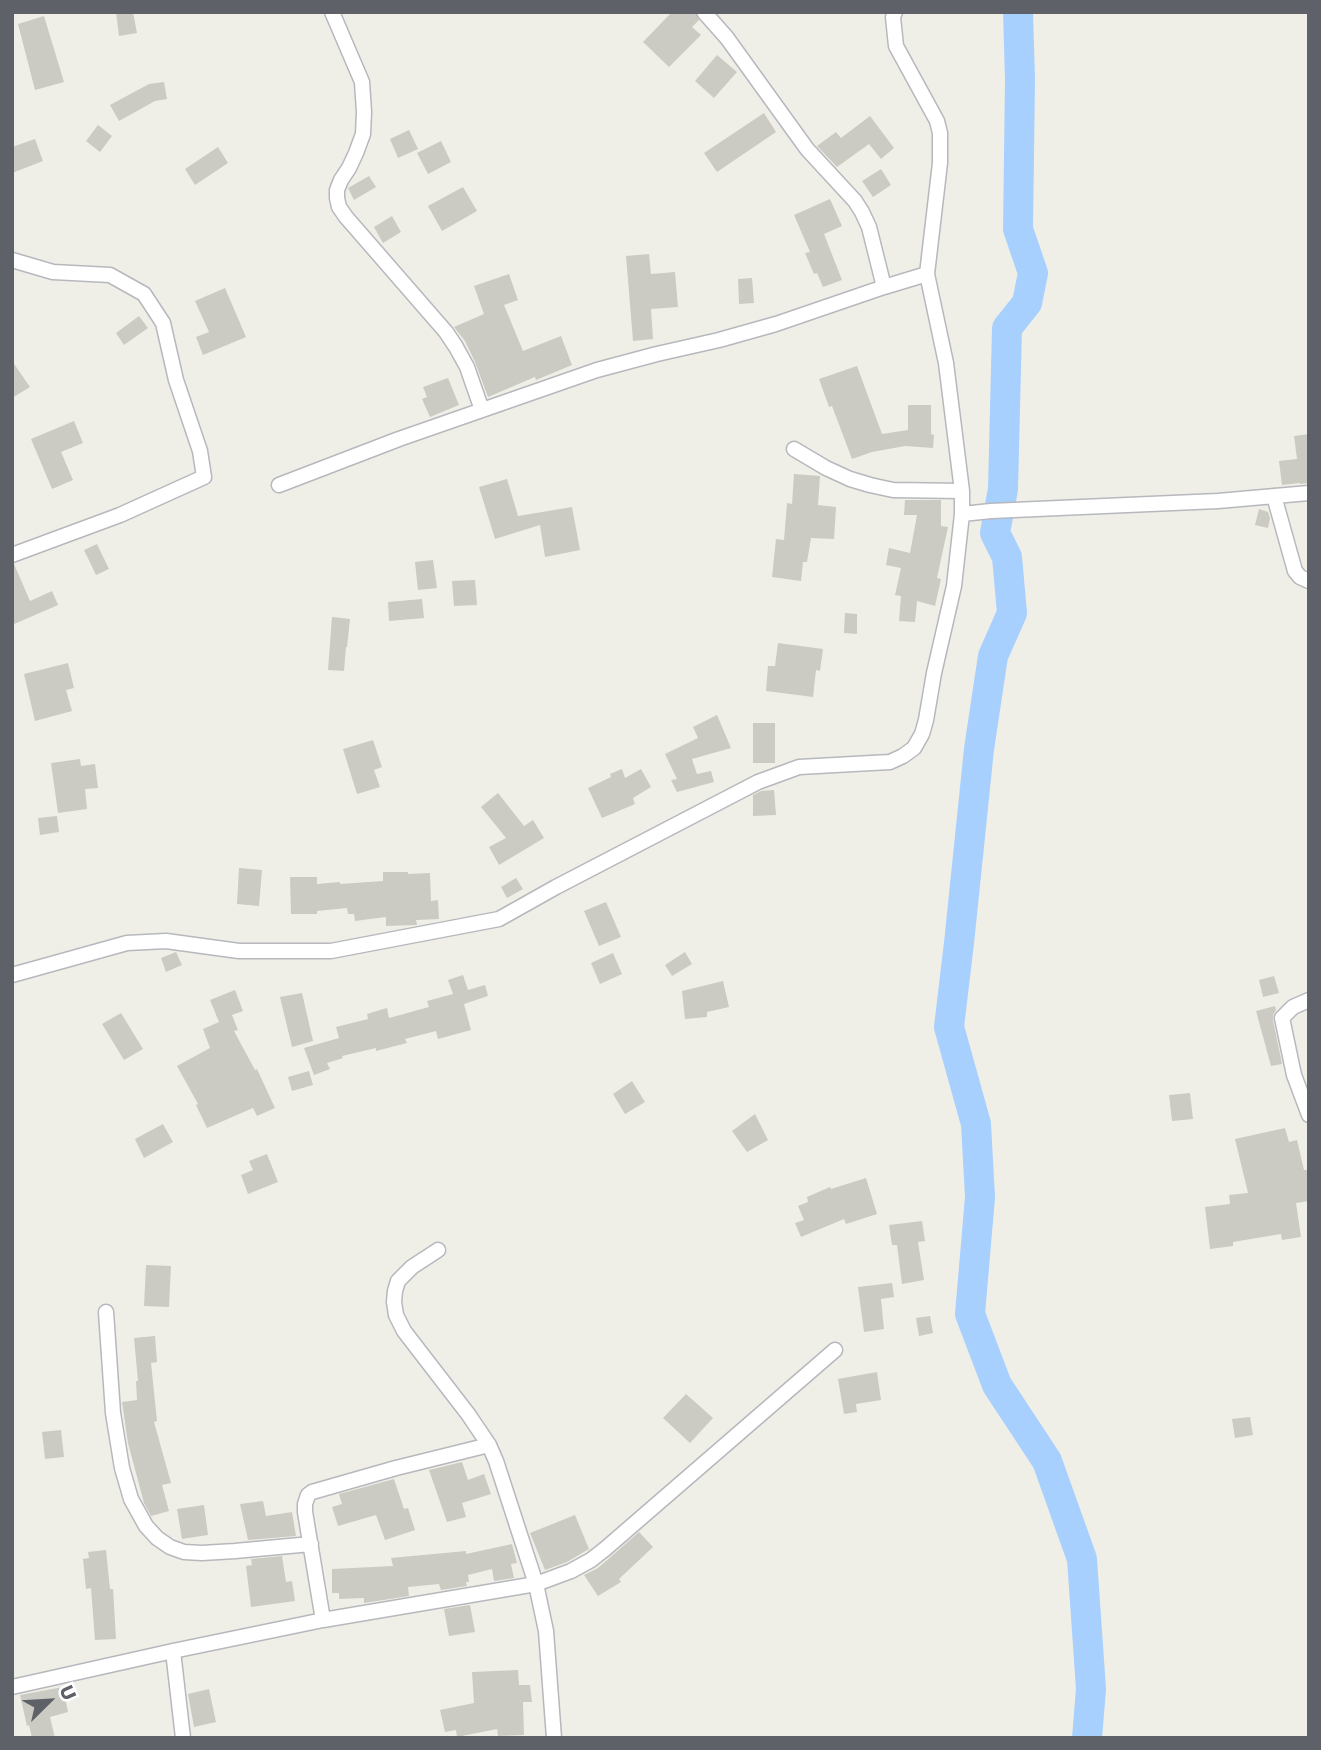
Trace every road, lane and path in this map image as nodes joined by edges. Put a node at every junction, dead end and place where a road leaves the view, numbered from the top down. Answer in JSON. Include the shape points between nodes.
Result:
{"nodes":[{"id":1,"x":332,"y":12,"type":"edge"},
{"id":2,"x":704,"y":12,"type":"edge"},
{"id":3,"x":895,"y":12,"type":"edge"},
{"id":4,"x":12,"y":260,"type":"edge"},
{"id":5,"x":927,"y":274,"type":"junction"},
{"id":6,"x":884,"y":286,"type":"junction"},
{"id":7,"x":482,"y":410,"type":"junction"},
{"id":8,"x":794,"y":449,"type":"dead end"},
{"id":9,"x":279,"y":485,"type":"dead end"},
{"id":10,"x":962,"y":491,"type":"junction"},
{"id":11,"x":1309,"y":493,"type":"edge"},
{"id":12,"x":1274,"y":496,"type":"junction"},
{"id":13,"x":962,"y":514,"type":"junction"},
{"id":14,"x":12,"y":555,"type":"edge"},
{"id":15,"x":1309,"y":581,"type":"edge"},
{"id":16,"x":12,"y":975,"type":"edge"},
{"id":17,"x":1309,"y":1000,"type":"edge"},
{"id":18,"x":1309,"y":1115,"type":"edge"},
{"id":19,"x":438,"y":1250,"type":"dead end"},
{"id":20,"x":106,"y":1312,"type":"dead end"},
{"id":21,"x":835,"y":1350,"type":"dead end"},
{"id":22,"x":488,"y":1445,"type":"junction"},
{"id":23,"x":310,"y":1544,"type":"junction"},
{"id":24,"x":536,"y":1584,"type":"junction"},
{"id":25,"x":323,"y":1620,"type":"junction"},
{"id":26,"x":173,"y":1651,"type":"junction"},
{"id":27,"x":12,"y":1687,"type":"edge"},
{"id":28,"x":183,"y":1738,"type":"edge"},
{"id":29,"x":554,"y":1738,"type":"edge"}],
"edges":[{"from":1,"to":7,"type":"street","via":[[362,82],[364,113],[363,134],[337,190],[339,207],[457,347]]},
{"from":2,"to":6,"type":"street","via":[[807,149],[855,201],[869,227]]},
{"from":3,"to":5,"type":"street","via":[[896,46],[940,133]]},
{"from":4,"to":14,"type":"street","via":[[53,272],[110,275],[144,294],[163,323],[204,477],[120,515]]},
{"from":5,"to":6,"type":"street"},
{"from":5,"to":10,"type":"street","via":[[946,363]]},
{"from":6,"to":7,"type":"street","via":[[776,324],[597,370]]},
{"from":7,"to":9,"type":"street"},
{"from":8,"to":10,"type":"street","via":[[870,485]]},
{"from":10,"to":13,"type":"street"},
{"from":11,"to":12,"type":"street"},
{"from":12,"to":13,"type":"street"},
{"from":12,"to":15,"type":"street","via":[[1295,571]]},
{"from":13,"to":16,"type":"street","via":[[954,586],[926,720],[914,748],[903,756],[890,762],[799,767],[758,782],[499,919],[331,951],[239,951],[166,941],[127,943]]},
{"from":17,"to":18,"type":"street","via":[[1282,1018],[1294,1075]]},
{"from":19,"to":22,"type":"street","via":[[398,1281],[396,1315]]},
{"from":20,"to":23,"type":"street","via":[[122,1468],[131,1499],[146,1526],[170,1547],[184,1552]]},
{"from":21,"to":24,"type":"street","via":[[598,1555]]},
{"from":22,"to":23,"type":"street","via":[[312,1492],[304,1504]]},
{"from":22,"to":24,"type":"street"},
{"from":23,"to":25,"type":"street"},
{"from":24,"to":25,"type":"street"},
{"from":24,"to":29,"type":"street","via":[[546,1632]]},
{"from":25,"to":26,"type":"street"},
{"from":26,"to":27,"type":"street"},
{"from":26,"to":28,"type":"street"}]}
